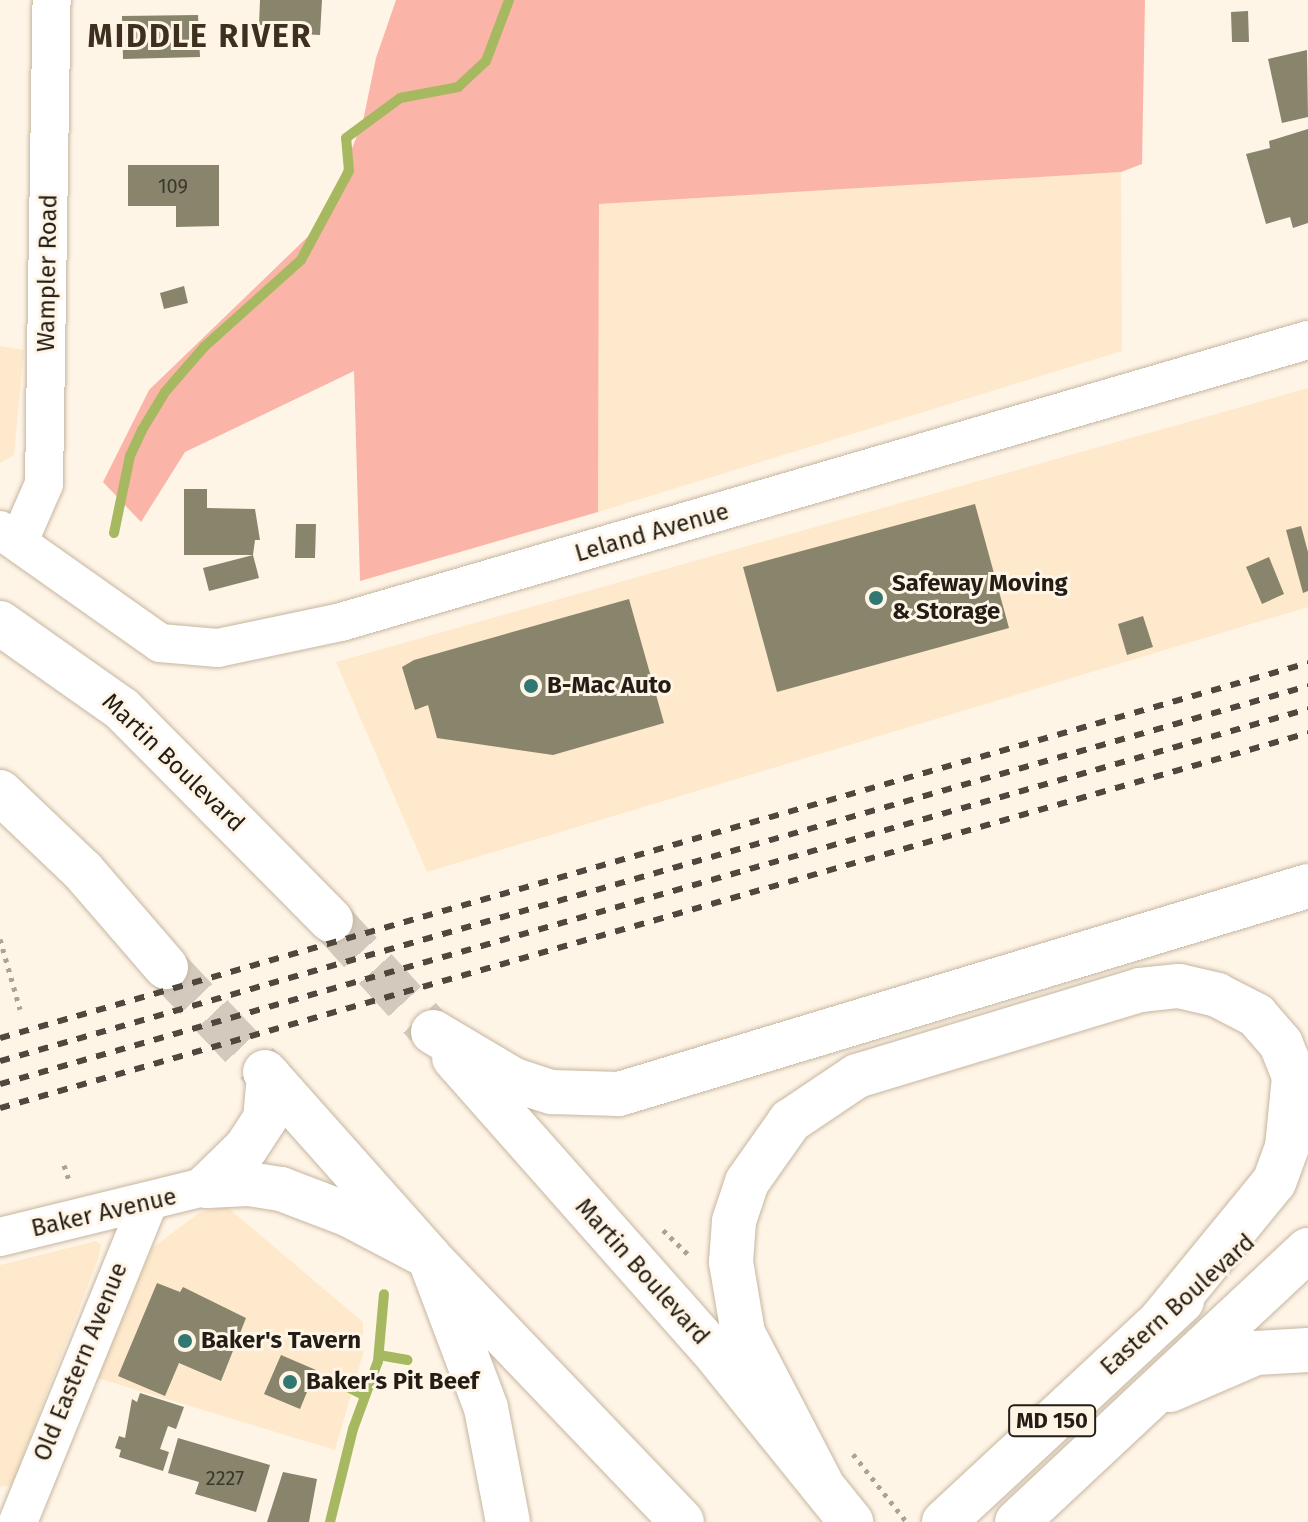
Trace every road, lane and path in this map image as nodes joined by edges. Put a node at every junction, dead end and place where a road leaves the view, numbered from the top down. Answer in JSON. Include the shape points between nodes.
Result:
{"nodes":[{"id":1,"x":52,"y":0,"type":"edge"},
{"id":2,"x":1308,"y":340,"type":"edge"},
{"id":3,"x":9,"y":535,"type":"edge"},
{"id":4,"x":0,"y":623,"type":"edge"},
{"id":5,"x":0,"y":792,"type":"edge"},
{"id":6,"x":1308,"y":886,"type":"edge"},
{"id":7,"x":331,"y":920,"type":"tunnel mouth"},
{"id":8,"x":0,"y":939,"type":"edge"},
{"id":9,"x":166,"y":967,"type":"tunnel mouth"},
{"id":10,"x":20,"y":1009,"type":"dead end"},
{"id":11,"x":207,"y":1186,"type":"junction"},
{"id":12,"x":1308,"y":1187,"type":"edge"},
{"id":13,"x":148,"y":1203,"type":"junction"},
{"id":14,"x":0,"y":1237,"type":"edge"},
{"id":15,"x":1308,"y":1250,"type":"edge"},
{"id":16,"x":429,"y":1257,"type":"junction"},
{"id":17,"x":1161,"y":1320,"type":"junction"},
{"id":18,"x":1308,"y":1350,"type":"edge"},
{"id":19,"x":1139,"y":1404,"type":"junction"},
{"id":20,"x":821,"y":1483,"type":"junction"},
{"id":21,"x":18,"y":1522,"type":"edge"},
{"id":22,"x":508,"y":1522,"type":"edge"},
{"id":23,"x":682,"y":1522,"type":"edge"},
{"id":24,"x":851,"y":1522,"type":"edge"},
{"id":25,"x":944,"y":1522,"type":"edge"},
{"id":26,"x":1017,"y":1522,"type":"edge"}],
"edges":[{"from":1,"to":3,"type":"street","name":"Wampler Road","via":[[44,484]]},
{"from":2,"to":3,"type":"street","name":"Leland Avenue","via":[[356,618],[218,648],[160,643]]},
{"from":4,"to":7,"type":"main road","name":"Martin Boulevard","via":[[122,709]]},
{"from":5,"to":9,"type":"main road","via":[[83,871]]},
{"from":6,"to":20,"type":"main road","name":"Martin Boulevard","via":[[619,1094],[552,1092],[514,1080],[430,1029],[512,1129],[692,1325]]},
{"from":8,"to":10,"type":"path"},
{"from":11,"to":13,"type":"street","name":"Baker Avenue"},
{"from":11,"to":16,"type":"main road","via":[[281,1189],[349,1215]]},
{"from":11,"to":16,"type":"main road","via":[[246,1148],[265,1119],[267,1074]]},
{"from":12,"to":17,"type":"main road","name":"Eastern Boulevard","number":"MD 150"},
{"from":13,"to":14,"type":"street","name":"Baker Avenue"},
{"from":13,"to":21,"type":"street","name":"Old Eastern Avenue"},
{"from":15,"to":19,"type":"main road","name":"Eastern Boulevard","number":"MD 150"},
{"from":16,"to":22,"type":"main road","via":[[486,1408]]},
{"from":16,"to":23,"type":"main road"},
{"from":17,"to":20,"type":"main road","via":[[1274,1182],[1287,1147],[1294,1077],[1281,1044],[1256,1015],[1217,995],[1179,986],[1140,990],[857,1076],[790,1121],[747,1182],[734,1221],[731,1262],[743,1333]]},
{"from":17,"to":25,"type":"main road","name":"Eastern Boulevard","number":"MD 150"},
{"from":18,"to":19,"type":"main road","via":[[1256,1353]]},
{"from":19,"to":26,"type":"main road","name":"Eastern Boulevard","number":"MD 150"},
{"from":20,"to":24,"type":"main road","name":"Martin Boulevard"}]}
